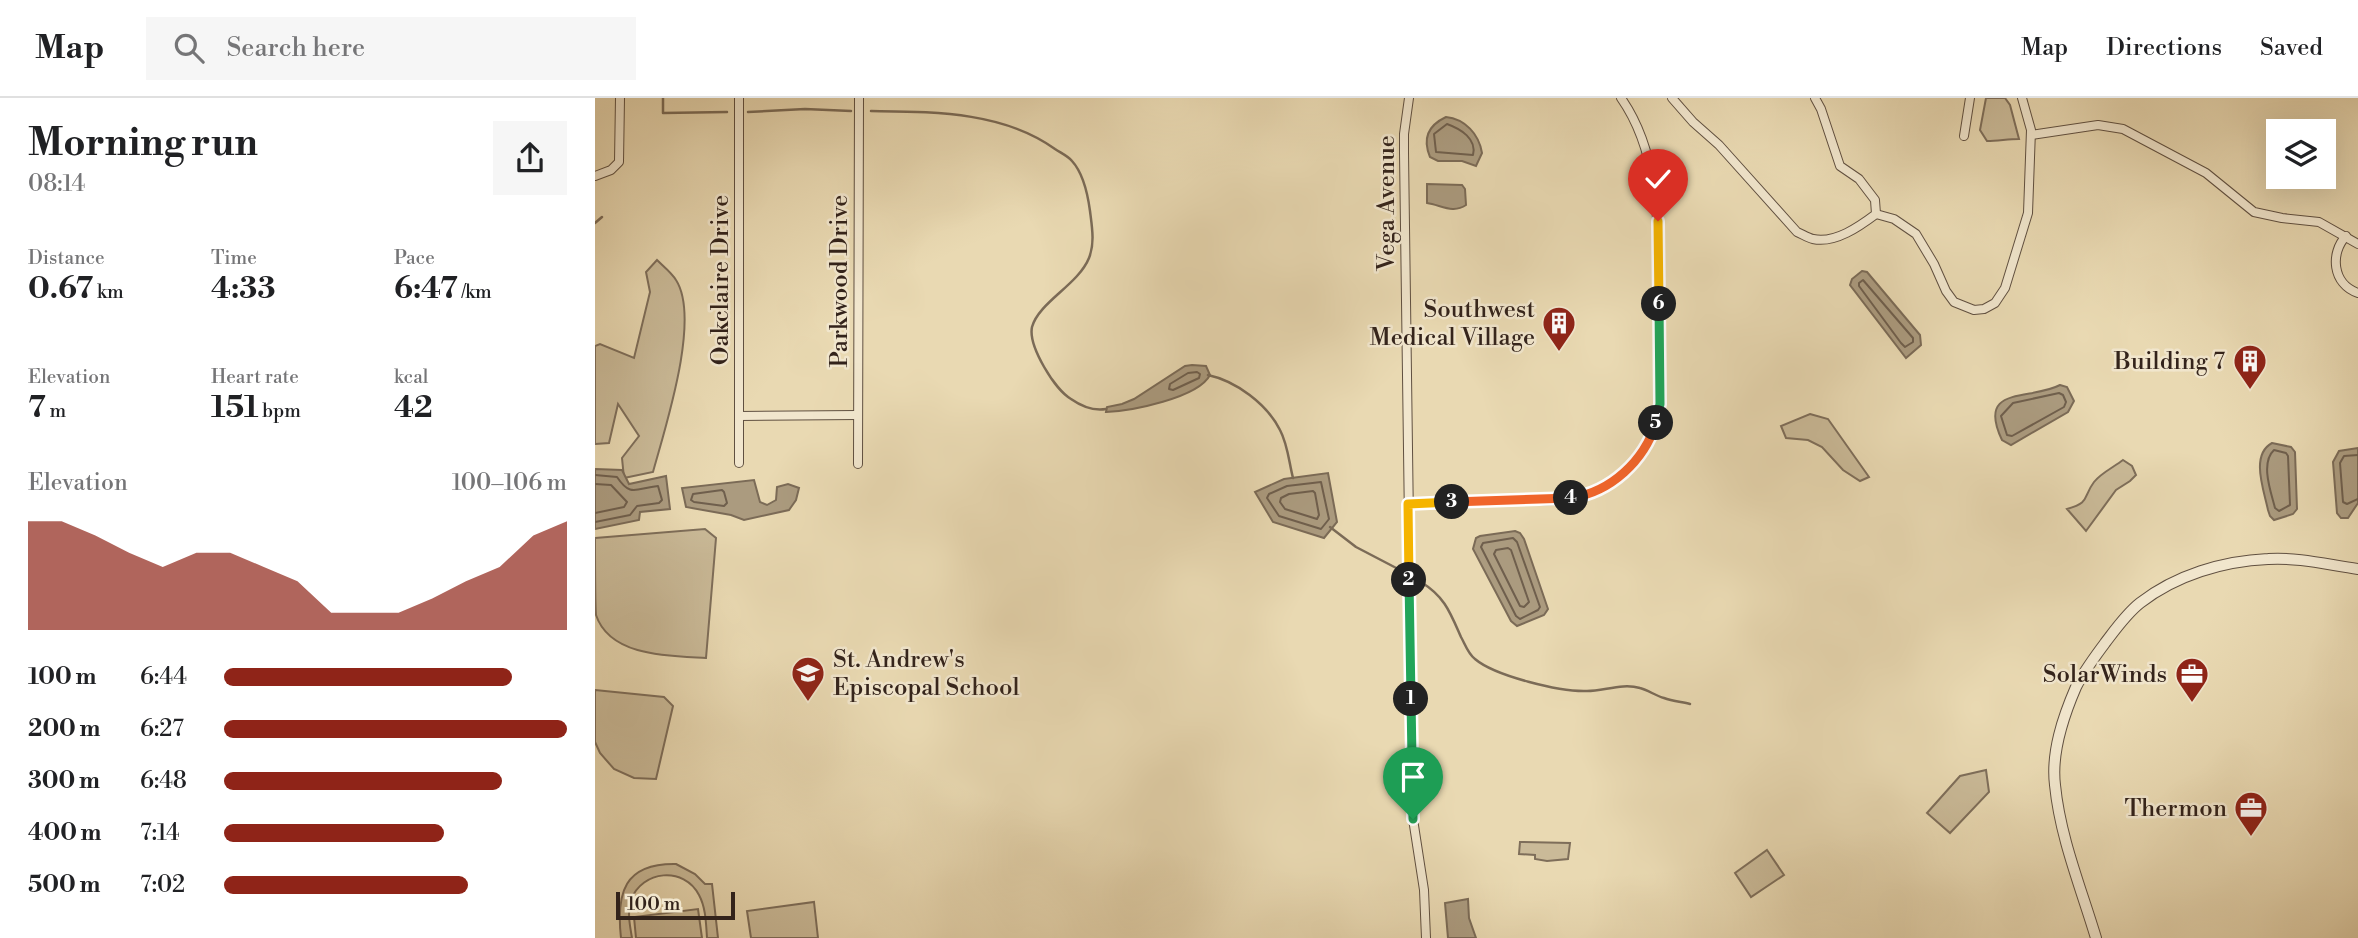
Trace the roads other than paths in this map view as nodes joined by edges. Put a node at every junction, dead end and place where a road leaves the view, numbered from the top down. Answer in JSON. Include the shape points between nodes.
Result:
{"nodes":[{"id":1,"x":620,"y":98,"type":"edge"},
{"id":2,"x":739,"y":98,"type":"edge"},
{"id":3,"x":859,"y":98,"type":"edge"},
{"id":4,"x":1409,"y":98,"type":"edge"},
{"id":5,"x":1621,"y":98,"type":"edge"},
{"id":6,"x":1672,"y":98,"type":"edge"},
{"id":7,"x":1815,"y":98,"type":"edge"},
{"id":8,"x":1970,"y":98,"type":"edge"},
{"id":9,"x":2022,"y":98,"type":"edge"},
{"id":10,"x":2031,"y":135,"type":"junction"},
{"id":11,"x":1964,"y":136,"type":"dead end"},
{"id":12,"x":595,"y":176,"type":"edge"},
{"id":13,"x":1877,"y":214,"type":"junction"},
{"id":14,"x":2346,"y":236,"type":"junction"},
{"id":15,"x":2358,"y":244,"type":"edge"},
{"id":16,"x":2358,"y":293,"type":"edge"},
{"id":17,"x":858,"y":415,"type":"junction"},
{"id":18,"x":739,"y":416,"type":"junction"},
{"id":19,"x":739,"y":463,"type":"dead end"},
{"id":20,"x":858,"y":464,"type":"dead end"},
{"id":21,"x":1408,"y":504,"type":"junction"},
{"id":22,"x":2358,"y":569,"type":"edge"},
{"id":23,"x":1426,"y":938,"type":"edge"},
{"id":24,"x":2096,"y":938,"type":"edge"}],
"edges":[{"from":1,"to":12,"type":"street","via":[[619,162]]},
{"from":2,"to":18,"type":"street","name":"Oakclaire Drive"},
{"from":3,"to":17,"type":"street","name":"Parkwood Drive"},
{"from":4,"to":21,"type":"street","name":"Vega Avenue","via":[[1404,134]]},
{"from":5,"to":21,"type":"street","via":[[1642,139],[1658,221],[1660,404],[1645,449],[1609,483],[1576,498]]},
{"from":6,"to":13,"type":"street","via":[[1797,232],[1814,240],[1836,236]]},
{"from":7,"to":13,"type":"street","via":[[1840,166],[1859,179],[1875,200]]},
{"from":8,"to":11,"type":"street"},
{"from":9,"to":10,"type":"street"},
{"from":10,"to":13,"type":"street","via":[[2028,213],[2005,288],[1995,303],[1984,309],[1954,302],[1916,234]]},
{"from":10,"to":14,"type":"street","via":[[2098,125],[2123,129],[2206,173],[2254,212],[2319,222]]},
{"from":14,"to":15,"type":"street"},
{"from":14,"to":16,"type":"street","via":[[2334,259],[2344,284]]},
{"from":17,"to":18,"type":"street"},
{"from":17,"to":20,"type":"street","name":"Parkwood Drive"},
{"from":18,"to":19,"type":"street","name":"Oakclaire Drive"},
{"from":21,"to":23,"type":"street","name":"Vega Avenue","via":[[1413,819]]},
{"from":22,"to":24,"type":"street","via":[[2268,559],[2199,572],[2139,604],[2084,671],[2065,713],[2054,782],[2062,827]]}]}
